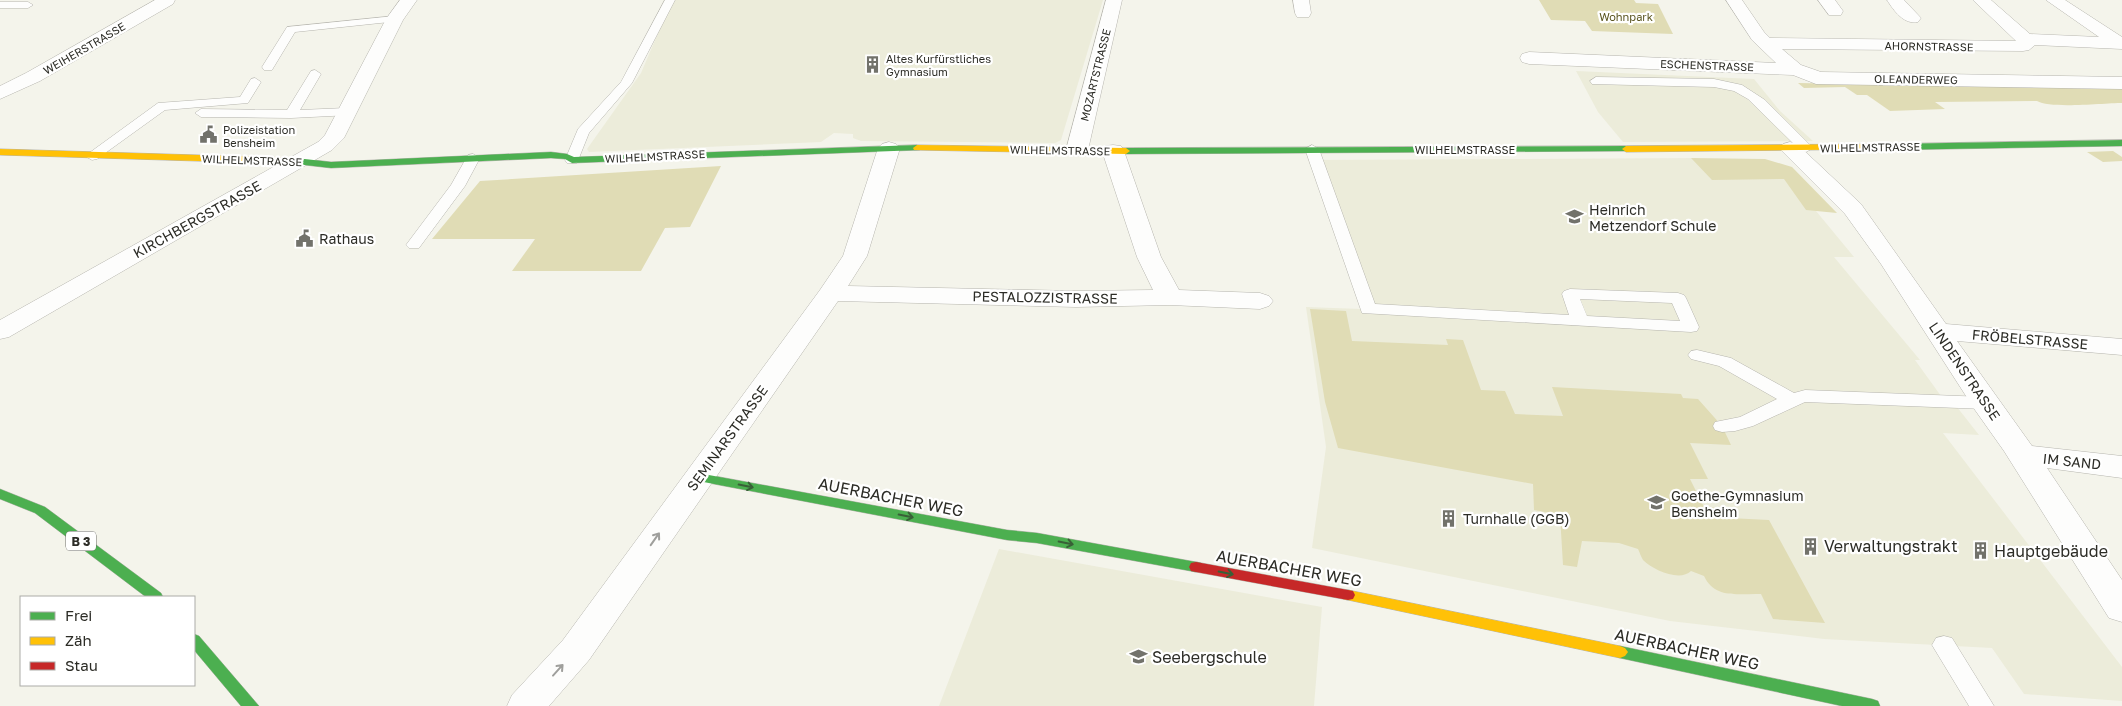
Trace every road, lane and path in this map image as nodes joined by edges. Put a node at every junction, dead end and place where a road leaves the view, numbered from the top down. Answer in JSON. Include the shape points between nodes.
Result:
{"nodes":[{"id":1,"x":168,"y":0,"type":"edge"},
{"id":2,"x":409,"y":0,"type":"edge"},
{"id":3,"x":670,"y":0,"type":"edge"},
{"id":4,"x":1114,"y":0,"type":"edge"},
{"id":5,"x":1734,"y":0,"type":"edge"},
{"id":6,"x":1895,"y":0,"type":"edge"},
{"id":7,"x":1981,"y":0,"type":"edge"},
{"id":8,"x":2054,"y":0,"type":"edge"},
{"id":9,"x":0,"y":5,"type":"edge"},
{"id":10,"x":28,"y":5,"type":"dead end"},
{"id":11,"x":1912,"y":18,"type":"dead end"},
{"id":12,"x":395,"y":19,"type":"junction"},
{"id":13,"x":2025,"y":39,"type":"junction"},
{"id":14,"x":1766,"y":43,"type":"junction"},
{"id":15,"x":1992,"y":47,"type":"junction"},
{"id":16,"x":1529,"y":58,"type":"dead end"},
{"id":17,"x":268,"y":67,"type":"dead end"},
{"id":18,"x":1794,"y":69,"type":"junction"},
{"id":19,"x":316,"y":74,"type":"dead end"},
{"id":20,"x":1596,"y":81,"type":"dead end"},
{"id":21,"x":2041,"y":81,"type":"junction"},
{"id":22,"x":255,"y":82,"type":"dead end"},
{"id":23,"x":2122,"y":82,"type":"edge"},
{"id":24,"x":0,"y":94,"type":"edge"},
{"id":25,"x":153,"y":112,"type":"junction"},
{"id":26,"x":346,"y":112,"type":"junction"},
{"id":27,"x":291,"y":114,"type":"junction"},
{"id":28,"x":2122,"y":144,"type":"edge"},
{"id":29,"x":889,"y":148,"type":"junction"},
{"id":30,"x":1798,"y":148,"type":"junction"},
{"id":31,"x":1312,"y":149,"type":"junction"},
{"id":32,"x":1077,"y":150,"type":"junction"},
{"id":33,"x":1113,"y":151,"type":"junction"},
{"id":34,"x":0,"y":152,"type":"edge"},
{"id":35,"x":92,"y":156,"type":"junction"},
{"id":36,"x":473,"y":158,"type":"junction"},
{"id":37,"x":572,"y":160,"type":"junction"},
{"id":38,"x":301,"y":161,"type":"junction"},
{"id":39,"x":414,"y":245,"type":"dead end"},
{"id":40,"x":831,"y":293,"type":"junction"},
{"id":41,"x":1170,"y":297,"type":"junction"},
{"id":42,"x":1260,"y":301,"type":"dead end"},
{"id":43,"x":1580,"y":321,"type":"junction"},
{"id":44,"x":0,"y":330,"type":"edge"},
{"id":45,"x":1937,"y":331,"type":"junction"},
{"id":46,"x":2122,"y":348,"type":"edge"},
{"id":47,"x":1696,"y":355,"type":"dead end"},
{"id":48,"x":1790,"y":399,"type":"junction"},
{"id":49,"x":1985,"y":403,"type":"junction"},
{"id":50,"x":1722,"y":426,"type":"dead end"},
{"id":51,"x":2022,"y":455,"type":"junction"},
{"id":52,"x":2122,"y":467,"type":"edge"},
{"id":53,"x":698,"y":478,"type":"junction"},
{"id":54,"x":0,"y":494,"type":"edge"},
{"id":55,"x":155,"y":596,"type":"edge"},
{"id":56,"x":2122,"y":608,"type":"edge"},
{"id":57,"x":195,"y":641,"type":"edge"},
{"id":58,"x":1944,"y":645,"type":"dead end"},
{"id":59,"x":251,"y":706,"type":"edge"},
{"id":60,"x":526,"y":706,"type":"edge"},
{"id":61,"x":1872,"y":706,"type":"edge"},
{"id":62,"x":1982,"y":706,"type":"edge"}],
"edges":[{"from":1,"to":24,"type":"street","name":"WEIHERSTRASSE"},
{"from":2,"to":12,"type":"street","name":"KIRCHBERGSTRASSE"},
{"from":3,"to":37,"type":"lane","via":[[626,83],[583,132]]},
{"from":4,"to":32,"type":"street","name":"MOZARTSTRASSE"},
{"from":5,"to":14,"type":"street","name":"ESCHENSTRASSE"},
{"from":6,"to":11,"type":"street"},
{"from":7,"to":13,"type":"street"},
{"from":8,"to":13,"type":"street","via":[[2121,44]]},
{"from":9,"to":10,"type":"lane"},
{"from":12,"to":17,"type":"lane","via":[[291,29]]},
{"from":12,"to":26,"type":"street","name":"KIRCHBERGSTRASSE"},
{"from":13,"to":15,"type":"street","name":"AHORNSTRASSE","via":[[2024,46]]},
{"from":14,"to":15,"type":"street","name":"AHORNSTRASSE"},
{"from":14,"to":18,"type":"street","name":"ESCHENSTRASSE"},
{"from":15,"to":21,"type":"street"},
{"from":16,"to":18,"type":"street","name":"ESCHENSTRASSE"},
{"from":18,"to":21,"type":"street","name":"OLEANDERWEG","via":[[1816,78]]},
{"from":19,"to":27,"type":"lane"},
{"from":20,"to":30,"type":"lane","via":[[1731,86],[1754,98]]},
{"from":21,"to":23,"type":"street","name":"OLEANDERWEG"},
{"from":22,"to":25,"type":"lane","via":[[244,100],[162,106]]},
{"from":25,"to":27,"type":"lane"},
{"from":25,"to":35,"type":"lane"},
{"from":26,"to":27,"type":"lane"},
{"from":26,"to":38,"type":"street","name":"KIRCHBERGSTRASSE","via":[[334,138]]},
{"from":28,"to":30,"type":"street","name":"WILHELMSTRASSE"},
{"from":29,"to":32,"type":"street","name":"WILHELMSTRASSE"},
{"from":29,"to":37,"type":"street","name":"WILHELMSTRASSE"},
{"from":29,"to":40,"type":"street","name":"SEMINARSTRASSE","via":[[855,256]]},
{"from":30,"to":31,"type":"street","name":"WILHELMSTRASSE"},
{"from":30,"to":45,"type":"street","name":"LINDENSTRASSE","via":[[1853,209]]},
{"from":31,"to":33,"type":"street","name":"WILHELMSTRASSE"},
{"from":31,"to":43,"type":"lane","via":[[1368,309]]},
{"from":32,"to":33,"type":"street","name":"WILHELMSTRASSE"},
{"from":33,"to":41,"type":"street","via":[[1149,257]]},
{"from":34,"to":35,"type":"street","name":"WILHELMSTRASSE"},
{"from":35,"to":38,"type":"street","name":"WILHELMSTRASSE"},
{"from":36,"to":37,"type":"street","name":"WILHELMSTRASSE","via":[[551,155]]},
{"from":36,"to":38,"type":"street","name":"WILHELMSTRASSE","via":[[331,165]]},
{"from":36,"to":39,"type":"lane","via":[[458,186]]},
{"from":38,"to":44,"type":"street","name":"KIRCHBERGSTRASSE"},
{"from":40,"to":41,"type":"street","name":"PESTALOZZISTRASSE","via":[[1076,299]]},
{"from":40,"to":53,"type":"street","name":"SEMINARSTRASSE"},
{"from":41,"to":42,"type":"street","name":"PESTALOZZISTRASSE"},
{"from":43,"to":43,"type":"lane","via":[[1617,323],[1690,327],[1678,298],[1570,294]]},
{"from":45,"to":46,"type":"street","name":"FRÖBELSTRASSE"},
{"from":45,"to":49,"type":"street","name":"LINDENSTRASSE"},
{"from":47,"to":48,"type":"lane","via":[[1725,362]]},
{"from":48,"to":49,"type":"lane","via":[[1805,396]]},
{"from":48,"to":50,"type":"lane","via":[[1748,422]]},
{"from":49,"to":51,"type":"street","name":"LINDENSTRASSE"},
{"from":51,"to":52,"type":"street","name":"IM SAND"},
{"from":51,"to":56,"type":"street","name":"LINDENSTRASSE"},
{"from":60,"to":53,"type":"street","name":"SEMINARSTRASSE","one_way":true,"via":[[576,650]]},
{"from":53,"to":61,"type":"street","name":"AUERBACHER WEG","one_way":true,"via":[[1345,594]]},
{"from":54,"to":55,"type":"street","number":"B 3","via":[[40,510]]},
{"from":57,"to":59,"type":"street"},
{"from":58,"to":62,"type":"lane"}]}
